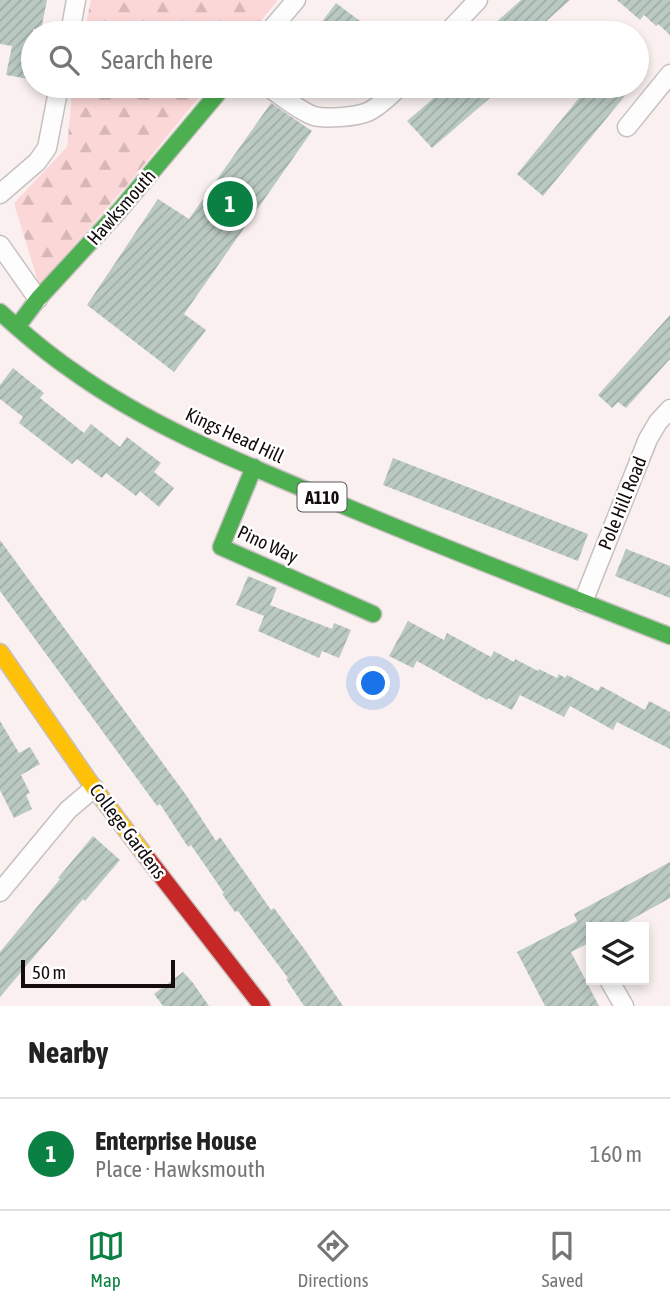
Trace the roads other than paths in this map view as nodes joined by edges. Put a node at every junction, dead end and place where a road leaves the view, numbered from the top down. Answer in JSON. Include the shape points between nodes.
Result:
{"nodes":[{"id":1,"x":76,"y":0,"type":"edge"},
{"id":2,"x":296,"y":0,"type":"edge"},
{"id":3,"x":478,"y":0,"type":"edge"},
{"id":4,"x":72,"y":21,"type":"edge"},
{"id":5,"x":278,"y":21,"type":"edge"},
{"id":6,"x":458,"y":21,"type":"edge"},
{"id":7,"x":670,"y":74,"type":"edge"},
{"id":8,"x":57,"y":98,"type":"edge"},
{"id":9,"x":213,"y":98,"type":"edge"},
{"id":10,"x":283,"y":98,"type":"edge"},
{"id":11,"x":387,"y":98,"type":"edge"},
{"id":12,"x":627,"y":127,"type":"dead end"},
{"id":13,"x":0,"y":194,"type":"edge"},
{"id":14,"x":0,"y":245,"type":"edge"},
{"id":15,"x":38,"y":299,"type":"junction"},
{"id":16,"x":7,"y":322,"type":"edge"},
{"id":17,"x":670,"y":409,"type":"edge"},
{"id":18,"x":254,"y":467,"type":"junction"},
{"id":19,"x":583,"y":602,"type":"junction"},
{"id":20,"x":373,"y":614,"type":"dead end"},
{"id":21,"x":670,"y":636,"type":"edge"},
{"id":22,"x":0,"y":652,"type":"edge"},
{"id":23,"x":94,"y":788,"type":"junction"},
{"id":24,"x":0,"y":892,"type":"edge"},
{"id":25,"x":612,"y":985,"type":"edge"},
{"id":26,"x":262,"y":1006,"type":"edge"},
{"id":27,"x":624,"y":1006,"type":"edge"}],
"edges":[{"from":1,"to":4,"type":"street"},
{"from":2,"to":5,"type":"street"},
{"from":3,"to":6,"type":"street"},
{"from":7,"to":12,"type":"street"},
{"from":8,"to":13,"type":"street","via":[[47,148]]},
{"from":9,"to":15,"type":"street","name":"Hawksmouth"},
{"from":10,"to":11,"type":"street","via":[[314,116],[338,117],[366,113]]},
{"from":14,"to":15,"type":"street"},
{"from":15,"to":16,"type":"street","name":"Hawksmouth"},
{"from":16,"to":18,"type":"street","name":"Kings Head Hill","number":"A110","via":[[141,413]]},
{"from":17,"to":19,"type":"street","name":"Pole Hill Road","via":[[648,439]]},
{"from":18,"to":19,"type":"street","name":"Kings Head Hill","number":"A110"},
{"from":18,"to":20,"type":"street","name":"Pino Way","via":[[221,547]]},
{"from":19,"to":21,"type":"street","name":"Kings Head Hill","number":"A110"},
{"from":22,"to":23,"type":"street","name":"College Gardens"},
{"from":23,"to":24,"type":"street","via":[[68,810]]},
{"from":23,"to":26,"type":"street","name":"College Gardens"},
{"from":25,"to":27,"type":"street"}]}
